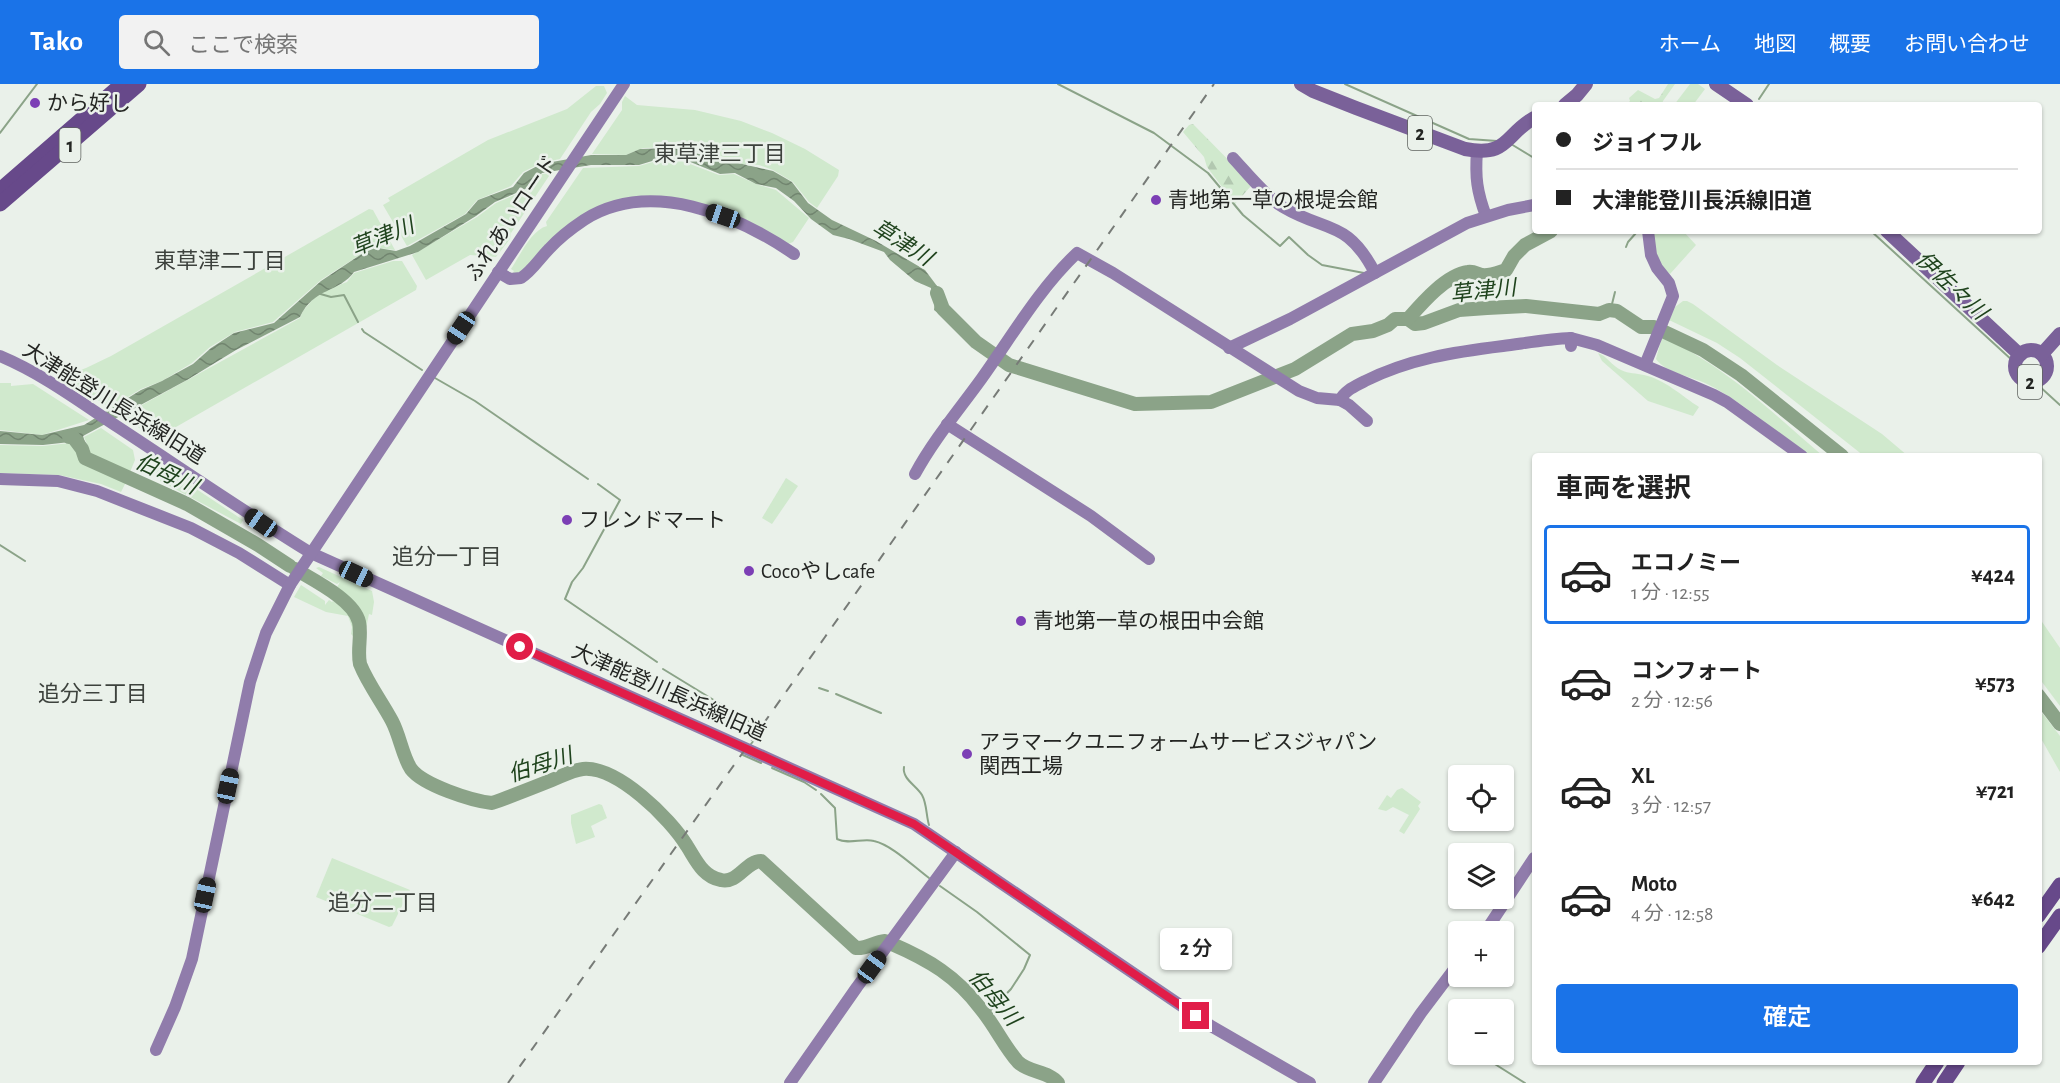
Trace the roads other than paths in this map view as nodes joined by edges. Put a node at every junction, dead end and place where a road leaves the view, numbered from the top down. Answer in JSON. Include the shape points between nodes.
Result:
{"nodes":[{"id":1,"x":122,"y":84,"type":"edge"},
{"id":2,"x":139,"y":84,"type":"edge"},
{"id":3,"x":624,"y":84,"type":"edge"},
{"id":4,"x":1301,"y":84,"type":"edge"},
{"id":5,"x":1586,"y":84,"type":"edge"},
{"id":6,"x":1716,"y":84,"type":"edge"},
{"id":7,"x":1569,"y":102,"type":"edge"},
{"id":8,"x":1740,"y":102,"type":"edge"},
{"id":9,"x":1532,"y":120,"type":"edge"},
{"id":10,"x":1477,"y":151,"type":"junction"},
{"id":11,"x":1233,"y":158,"type":"dead end"},
{"id":12,"x":0,"y":190,"type":"edge"},
{"id":13,"x":0,"y":204,"type":"edge"},
{"id":14,"x":1532,"y":206,"type":"edge"},
{"id":15,"x":1486,"y":216,"type":"junction"},
{"id":16,"x":1648,"y":234,"type":"edge"},
{"id":17,"x":1890,"y":234,"type":"edge"},
{"id":18,"x":794,"y":254,"type":"dead end"},
{"id":19,"x":498,"y":272,"type":"junction"},
{"id":20,"x":1375,"y":273,"type":"junction"},
{"id":21,"x":2060,"y":334,"type":"edge"},
{"id":22,"x":1234,"y":351,"type":"junction"},
{"id":23,"x":2042,"y":354,"type":"junction"},
{"id":24,"x":2020,"y":355,"type":"junction"},
{"id":25,"x":0,"y":356,"type":"edge"},
{"id":26,"x":1645,"y":365,"type":"junction"},
{"id":27,"x":1340,"y":400,"type":"junction"},
{"id":28,"x":1367,"y":422,"type":"dead end"},
{"id":29,"x":947,"y":424,"type":"junction"},
{"id":30,"x":1798,"y":453,"type":"edge"},
{"id":31,"x":915,"y":474,"type":"dead end"},
{"id":32,"x":0,"y":479,"type":"edge"},
{"id":33,"x":311,"y":553,"type":"junction"},
{"id":34,"x":1149,"y":558,"type":"dead end"},
{"id":35,"x":291,"y":583,"type":"junction"},
{"id":36,"x":956,"y":852,"type":"junction"},
{"id":37,"x":1532,"y":861,"type":"edge"},
{"id":38,"x":2057,"y":889,"type":"edge"},
{"id":39,"x":2042,"y":910,"type":"edge"},
{"id":40,"x":2060,"y":916,"type":"edge"},
{"id":41,"x":1492,"y":921,"type":"edge"},
{"id":42,"x":2042,"y":941,"type":"edge"},
{"id":43,"x":1448,"y":977,"type":"edge"},
{"id":44,"x":156,"y":1050,"type":"dead end"},
{"id":45,"x":1935,"y":1065,"type":"edge"},
{"id":46,"x":1956,"y":1065,"type":"edge"},
{"id":47,"x":790,"y":1083,"type":"edge"},
{"id":48,"x":1310,"y":1083,"type":"edge"},
{"id":49,"x":1374,"y":1083,"type":"edge"},
{"id":50,"x":1923,"y":1083,"type":"edge"},
{"id":51,"x":1944,"y":1083,"type":"edge"}],
"edges":[{"from":1,"to":12,"type":"highway","number":"1"},
{"from":2,"to":13,"type":"highway","number":"1"},
{"from":3,"to":19,"type":"street","name":"ふれあいロード"},
{"from":4,"to":10,"type":"main road","number":"2"},
{"from":5,"to":7,"type":"main road"},
{"from":6,"to":8,"type":"main road"},
{"from":9,"to":10,"type":"main road","via":[[1500,147]]},
{"from":10,"to":15,"type":"street","via":[[1477,192]]},
{"from":11,"to":20,"type":"street","via":[[1281,207],[1345,234],[1356,243]]},
{"from":14,"to":15,"type":"street"},
{"from":15,"to":20,"type":"street"},
{"from":16,"to":26,"type":"street","via":[[1651,255],[1673,292]]},
{"from":17,"to":24,"type":"main road","number":"2"},
{"from":18,"to":19,"type":"street","via":[[756,231],[705,210],[639,202],[612,207],[584,220],[551,246],[521,278],[510,279]]},
{"from":19,"to":33,"type":"street","name":"ふれあいロード"},
{"from":20,"to":22,"type":"street"},
{"from":21,"to":23,"type":"main road","number":"2"},
{"from":22,"to":27,"type":"street","via":[[1308,396]]},
{"from":22,"to":29,"type":"street","via":[[1077,253],[1029,310]]},
{"from":23,"to":24,"type":"main road","number":"2","via":[[2033,351]]},
{"from":23,"to":24,"type":"main road","number":"2","via":[[2047,368],[2043,377],[2034,382],[2018,374],[2016,364]]},
{"from":25,"to":33,"type":"street","name":"大津能登川長浜線旧道","via":[[50,382]]},
{"from":26,"to":27,"type":"street","via":[[1597,345],[1550,339],[1406,363],[1342,394]]},
{"from":26,"to":30,"type":"street","via":[[1727,402]]},
{"from":27,"to":28,"type":"street"},
{"from":29,"to":31,"type":"street"},
{"from":29,"to":34,"type":"street"},
{"from":32,"to":35,"type":"street","via":[[58,482],[97,490],[191,528]]},
{"from":33,"to":35,"type":"street","name":"ふれあいロード"},
{"from":33,"to":36,"type":"street","name":"大津能登川長浜線旧道","via":[[914,824]]},
{"from":35,"to":44,"type":"street","name":"ふれあいロード","via":[[266,633],[250,682],[192,959]]},
{"from":36,"to":47,"type":"street"},
{"from":36,"to":48,"type":"street","name":"大津能登川長浜線旧道","via":[[1211,1026]]},
{"from":37,"to":41,"type":"street"},
{"from":38,"to":39,"type":"highway"},
{"from":40,"to":42,"type":"highway"},
{"from":43,"to":49,"type":"street"},
{"from":45,"to":50,"type":"highway"},
{"from":46,"to":51,"type":"highway"}]}
